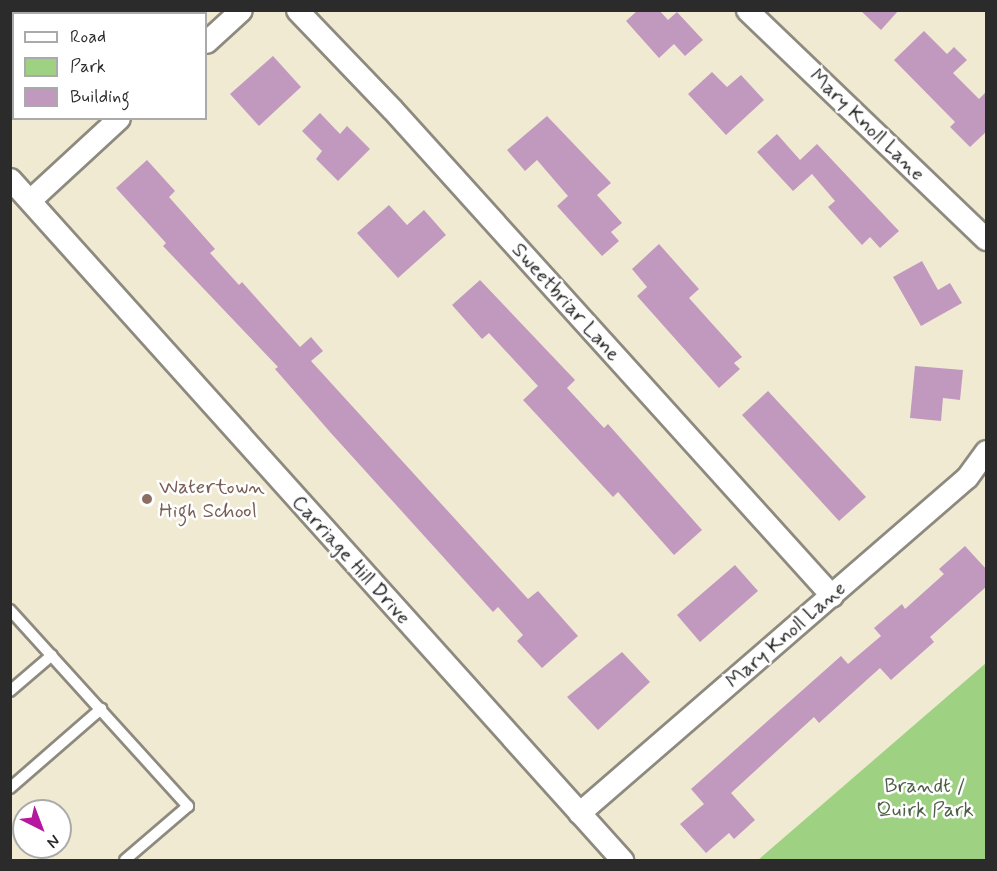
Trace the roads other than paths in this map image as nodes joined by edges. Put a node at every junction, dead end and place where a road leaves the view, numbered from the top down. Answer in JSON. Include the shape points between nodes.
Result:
{"nodes":[{"id":1,"x":241,"y":10,"type":"edge"},
{"id":2,"x":297,"y":10,"type":"edge"},
{"id":3,"x":747,"y":10,"type":"edge"},
{"id":4,"x":207,"y":41,"type":"edge"},
{"id":5,"x":117,"y":120,"type":"edge"},
{"id":6,"x":10,"y":178,"type":"edge"},
{"id":7,"x":30,"y":200,"type":"junction"},
{"id":8,"x":987,"y":239,"type":"edge"},
{"id":9,"x":987,"y":451,"type":"edge"},
{"id":10,"x":832,"y":596,"type":"junction"},
{"id":11,"x":10,"y":610,"type":"edge"},
{"id":12,"x":52,"y":655,"type":"junction"},
{"id":13,"x":10,"y":691,"type":"edge"},
{"id":14,"x":101,"y":709,"type":"junction"},
{"id":15,"x":10,"y":788,"type":"edge"},
{"id":16,"x":579,"y":813,"type":"junction"},
{"id":17,"x":125,"y":861,"type":"edge"},
{"id":18,"x":622,"y":861,"type":"edge"}],
"edges":[{"from":1,"to":4,"type":"street"},
{"from":2,"to":10,"type":"street","name":"Sweetbriar Lane","via":[[400,118]]},
{"from":3,"to":8,"type":"street","name":"Mary Knoll Lane"},
{"from":5,"to":7,"type":"street"},
{"from":6,"to":7,"type":"street","name":"Carriage Hill Drive"},
{"from":7,"to":16,"type":"street","name":"Carriage Hill Drive"},
{"from":9,"to":10,"type":"street","name":"Mary Knoll Lane","via":[[967,477]]},
{"from":10,"to":16,"type":"street","name":"Mary Knoll Lane"},
{"from":11,"to":12,"type":"lane"},
{"from":12,"to":13,"type":"lane"},
{"from":12,"to":14,"type":"lane"},
{"from":14,"to":15,"type":"lane"},
{"from":14,"to":17,"type":"lane","via":[[188,807]]},
{"from":16,"to":18,"type":"street","name":"Carriage Hill Drive"}]}
